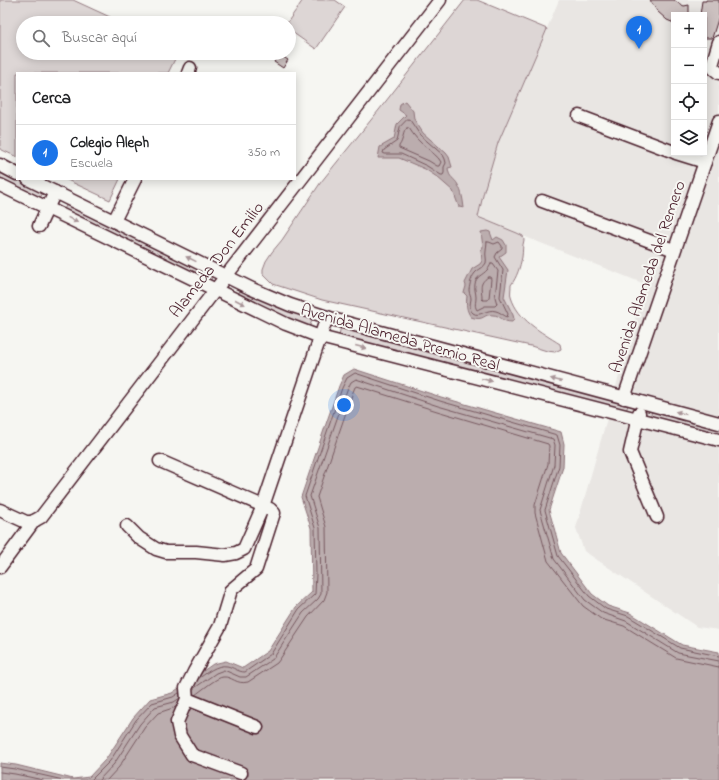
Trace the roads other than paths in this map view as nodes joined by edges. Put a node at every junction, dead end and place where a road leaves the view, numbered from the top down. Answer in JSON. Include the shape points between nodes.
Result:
{"nodes":[{"id":1,"x":440,"y":0,"type":"edge"},
{"id":2,"x":719,"y":42,"type":"edge"},
{"id":3,"x":719,"y":73,"type":"edge"},
{"id":4,"x":579,"y":116,"type":"dead end"},
{"id":5,"x":719,"y":121,"type":"edge"},
{"id":6,"x":671,"y":151,"type":"edge"},
{"id":7,"x":685,"y":156,"type":"edge"},
{"id":8,"x":705,"y":162,"type":"junction"},
{"id":9,"x":0,"y":165,"type":"edge"},
{"id":10,"x":16,"y":173,"type":"edge"},
{"id":11,"x":30,"y":180,"type":"edge"},
{"id":12,"x":134,"y":180,"type":"edge"},
{"id":13,"x":0,"y":185,"type":"edge"},
{"id":14,"x":55,"y":192,"type":"junction"},
{"id":15,"x":542,"y":201,"type":"dead end"},
{"id":16,"x":47,"y":208,"type":"junction"},
{"id":17,"x":114,"y":221,"type":"junction"},
{"id":18,"x":39,"y":226,"type":"dead end"},
{"id":19,"x":674,"y":250,"type":"junction"},
{"id":20,"x":226,"y":276,"type":"junction"},
{"id":21,"x":216,"y":289,"type":"junction"},
{"id":22,"x":327,"y":317,"type":"junction"},
{"id":23,"x":320,"y":336,"type":"junction"},
{"id":24,"x":624,"y":398,"type":"junction"},
{"id":25,"x":641,"y":403,"type":"junction"},
{"id":26,"x":637,"y":420,"type":"junction"},
{"id":27,"x":719,"y":423,"type":"edge"},
{"id":28,"x":719,"y":440,"type":"edge"},
{"id":29,"x":160,"y":461,"type":"dead end"},
{"id":30,"x":263,"y":506,"type":"junction"},
{"id":31,"x":0,"y":510,"type":"edge"},
{"id":32,"x":657,"y":517,"type":"dead end"},
{"id":33,"x":34,"y":521,"type":"junction"},
{"id":34,"x":127,"y":526,"type":"dead end"},
{"id":35,"x":0,"y":567,"type":"edge"},
{"id":36,"x":187,"y":694,"type":"junction"},
{"id":37,"x":256,"y":727,"type":"dead end"},
{"id":38,"x":241,"y":773,"type":"dead end"}],
"edges":[{"from":1,"to":20,"type":"street","name":"Alameda Don Emilio"},
{"from":2,"to":3,"type":"street","via":[[712,65]]},
{"from":4,"to":6,"type":"street"},
{"from":5,"to":8,"type":"street","name":"Avenida Alameda del Remero"},
{"from":7,"to":8,"type":"street"},
{"from":8,"to":19,"type":"street","name":"Avenida Alameda del Remero"},
{"from":9,"to":10,"type":"street"},
{"from":11,"to":14,"type":"street","name":"Avenida Alameda Premio Real"},
{"from":12,"to":17,"type":"street"},
{"from":13,"to":16,"type":"street","name":"Avenida Alameda Premio Real"},
{"from":14,"to":16,"type":"street"},
{"from":14,"to":17,"type":"street","name":"Avenida Alameda Premio Real"},
{"from":15,"to":19,"type":"street"},
{"from":16,"to":18,"type":"street"},
{"from":16,"to":21,"type":"street","name":"Avenida Alameda Premio Real","one_way":true},
{"from":20,"to":17,"type":"street","name":"Avenida Alameda Premio Real","one_way":true},
{"from":19,"to":24,"type":"street","name":"Avenida Alameda del Remero"},
{"from":20,"to":21,"type":"street","name":"Alameda Don Emilio"},
{"from":20,"to":22,"type":"street","name":"Avenida Alameda Premio Real","via":[[252,290]]},
{"from":21,"to":23,"type":"street","name":"Avenida Alameda Premio Real","one_way":true,"via":[[286,324]]},
{"from":21,"to":33,"type":"street","name":"Alameda Don Emilio","via":[[42,517]]},
{"from":22,"to":23,"type":"street"},
{"from":24,"to":22,"type":"street","name":"Avenida Alameda Premio Real","one_way":true},
{"from":23,"to":26,"type":"street","name":"Avenida Alameda Premio Real","one_way":true},
{"from":23,"to":30,"type":"street"},
{"from":24,"to":25,"type":"street","name":"Avenida Alameda Premio Real"},
{"from":25,"to":26,"type":"street"},
{"from":27,"to":25,"type":"street","name":"Avenida Alameda Premio Real","one_way":true},
{"from":26,"to":28,"type":"street","name":"Avenida Alameda Premio Real"},
{"from":26,"to":32,"type":"street","via":[[630,452]]},
{"from":29,"to":30,"type":"street"},
{"from":30,"to":34,"type":"street","via":[[244,549],[225,556],[156,549]]},
{"from":30,"to":36,"type":"street","via":[[274,513],[256,569],[231,590],[220,626],[194,672]]},
{"from":31,"to":33,"type":"street","via":[[26,522]]},
{"from":33,"to":35,"type":"street","name":"Alameda Don Emilio"},
{"from":36,"to":37,"type":"street"},
{"from":36,"to":38,"type":"street","via":[[177,722],[180,736],[192,755]]}]}
